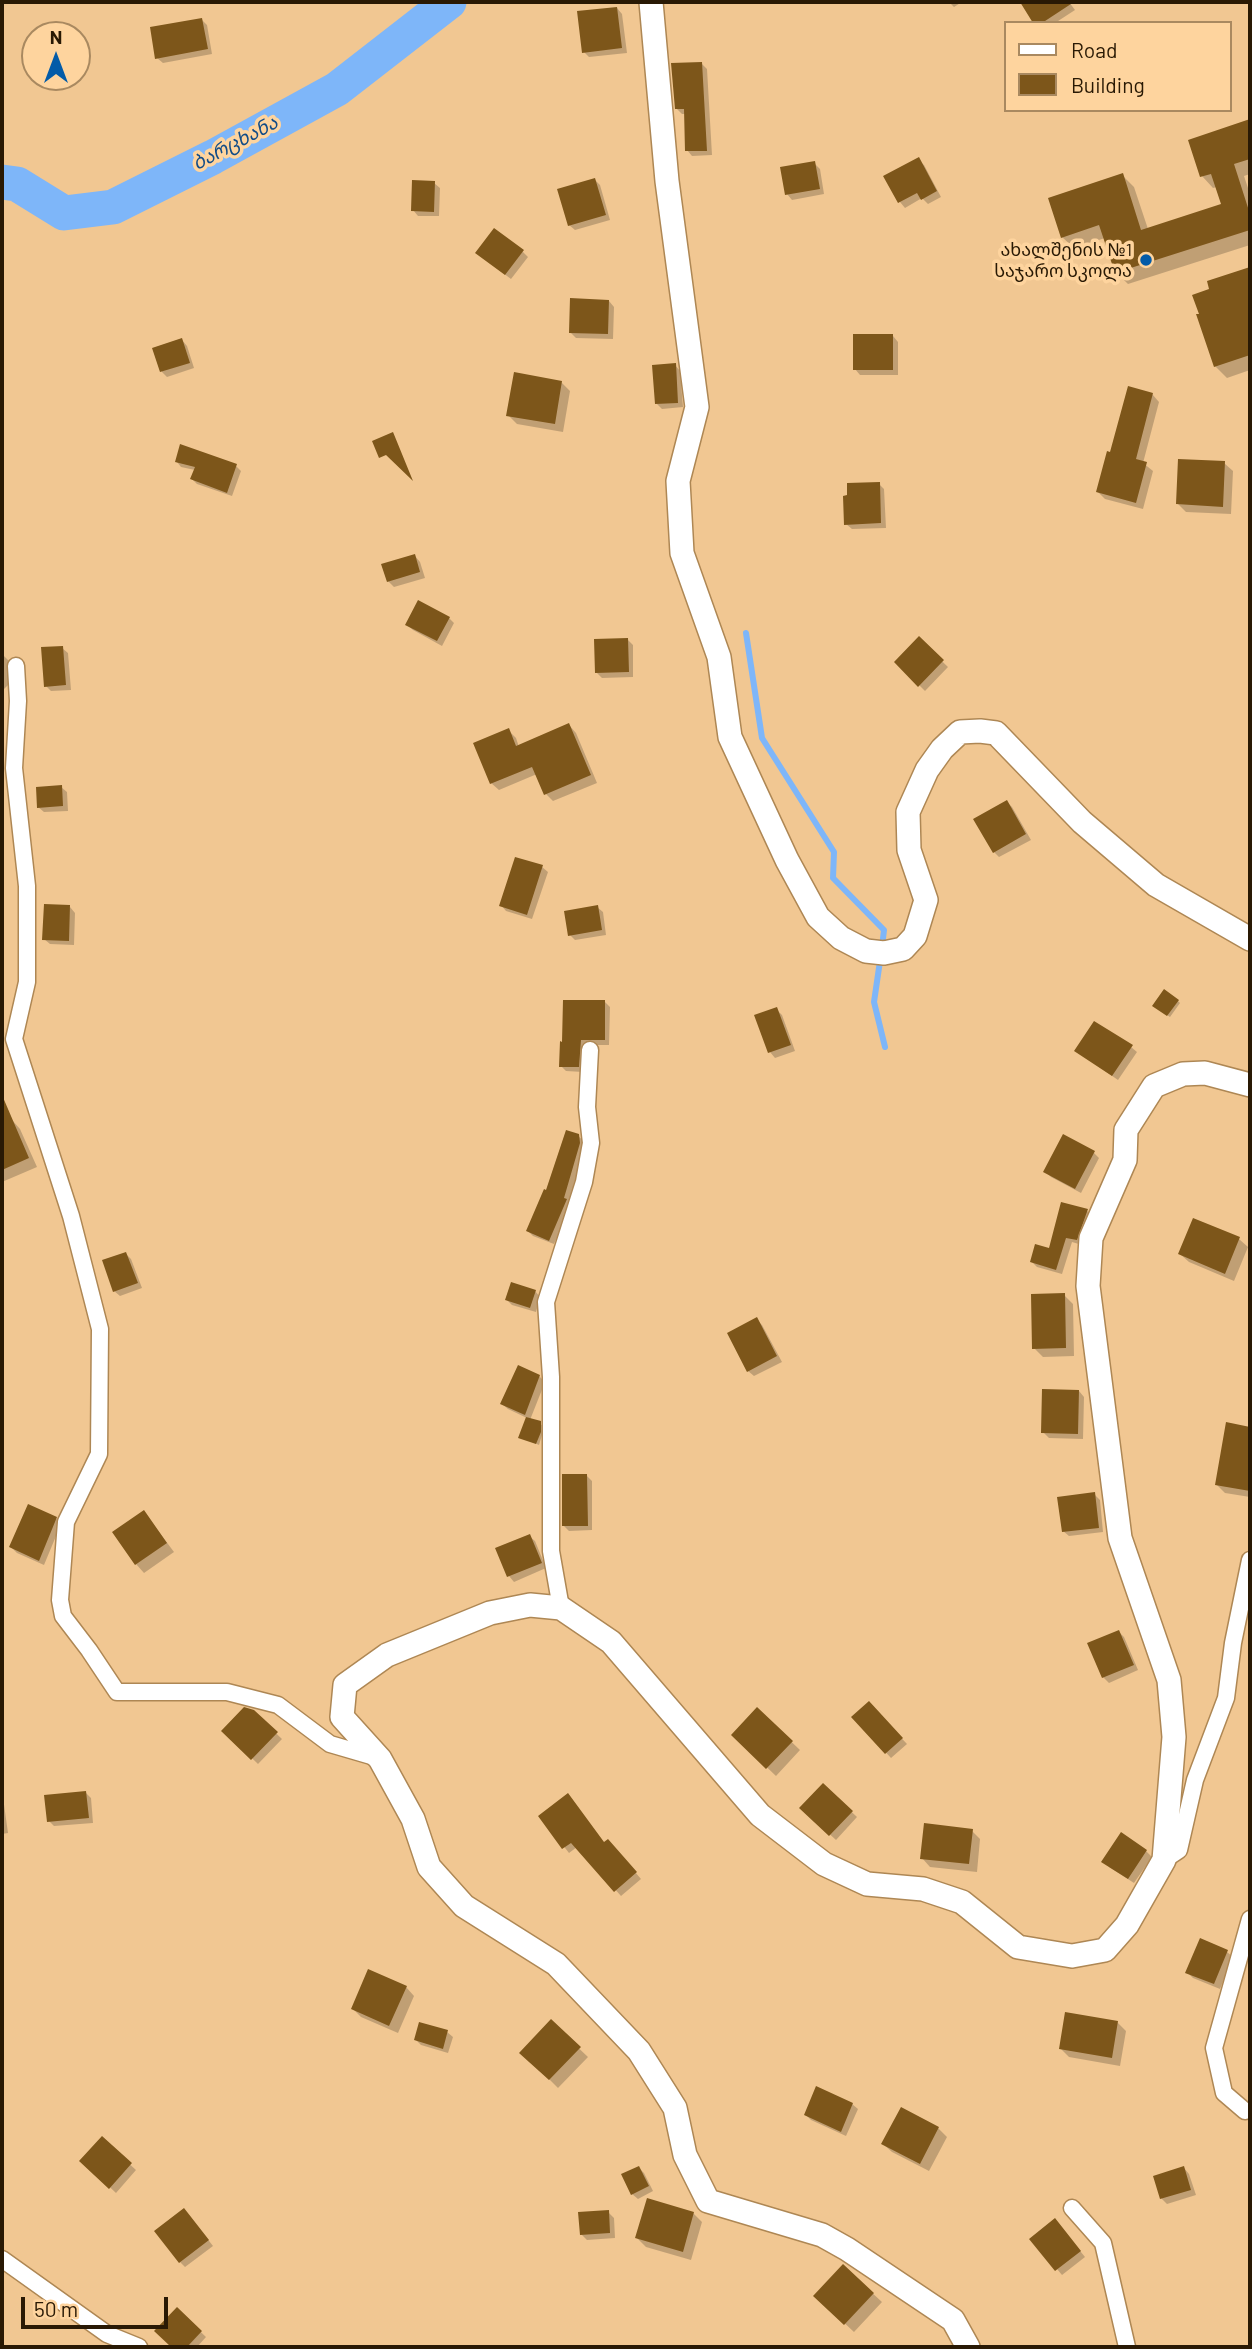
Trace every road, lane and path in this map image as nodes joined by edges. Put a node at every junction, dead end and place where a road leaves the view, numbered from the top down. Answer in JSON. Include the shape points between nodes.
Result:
{"nodes":[{"id":1,"x":651,"y":2,"type":"edge"},
{"id":2,"x":16,"y":666,"type":"dead end"},
{"id":3,"x":1250,"y":939,"type":"edge"},
{"id":4,"x":590,"y":1050,"type":"dead end"},
{"id":5,"x":1250,"y":1085,"type":"edge"},
{"id":6,"x":1250,"y":1560,"type":"edge"},
{"id":7,"x":561,"y":1608,"type":"junction"},
{"id":8,"x":380,"y":1759,"type":"junction"},
{"id":9,"x":1164,"y":1860,"type":"junction"},
{"id":10,"x":1250,"y":1919,"type":"edge"},
{"id":11,"x":1245,"y":2111,"type":"dead end"},
{"id":12,"x":1072,"y":2208,"type":"dead end"},
{"id":13,"x":2,"y":2259,"type":"edge"},
{"id":14,"x":139,"y":2347,"type":"edge"},
{"id":15,"x":968,"y":2347,"type":"edge"},
{"id":16,"x":1127,"y":2347,"type":"edge"}],
"edges":[{"from":1,"to":3,"type":"street","via":[[667,181],[697,407],[678,481],[682,553],[719,657],[730,737],[818,917],[841,938],[866,951],[903,949],[915,936],[926,900],[909,850],[908,812],[942,749],[960,732],[980,731],[996,733],[1082,822],[1156,885]]},
{"from":2,"to":8,"type":"street","via":[[14,768],[27,886],[27,982],[14,1039],[71,1216],[100,1329],[99,1454],[66,1522],[60,1600],[63,1616],[117,1692],[227,1692],[278,1704],[330,1744]]},
{"from":4,"to":7,"type":"street","via":[[587,1107],[591,1143],[584,1182],[546,1302],[551,1551]]},
{"from":5,"to":9,"type":"street","via":[[1205,1073],[1183,1074],[1154,1086],[1126,1130],[1125,1160],[1091,1238],[1088,1286],[1120,1538],[1169,1680],[1174,1737]]},
{"from":6,"to":9,"type":"street","via":[[1226,1698],[1195,1780],[1179,1850]]},
{"from":7,"to":8,"type":"street","via":[[530,1605],[490,1613],[387,1656],[345,1685],[342,1717]]},
{"from":7,"to":9,"type":"street","via":[[611,1642],[760,1815],[824,1864],[867,1884],[923,1889],[962,1902],[1018,1947],[1072,1956],[1105,1950],[1127,1924]]},
{"from":8,"to":15,"type":"street","via":[[413,1819],[429,1867],[464,1906],[556,1964],[639,2051],[676,2108],[685,2155],[708,2202],[822,2235],[953,2320]]},
{"from":10,"to":11,"type":"street","via":[[1214,2048],[1224,2093]]},
{"from":12,"to":16,"type":"street","via":[[1103,2243]]},
{"from":13,"to":14,"type":"street","via":[[107,2334]]}]}
